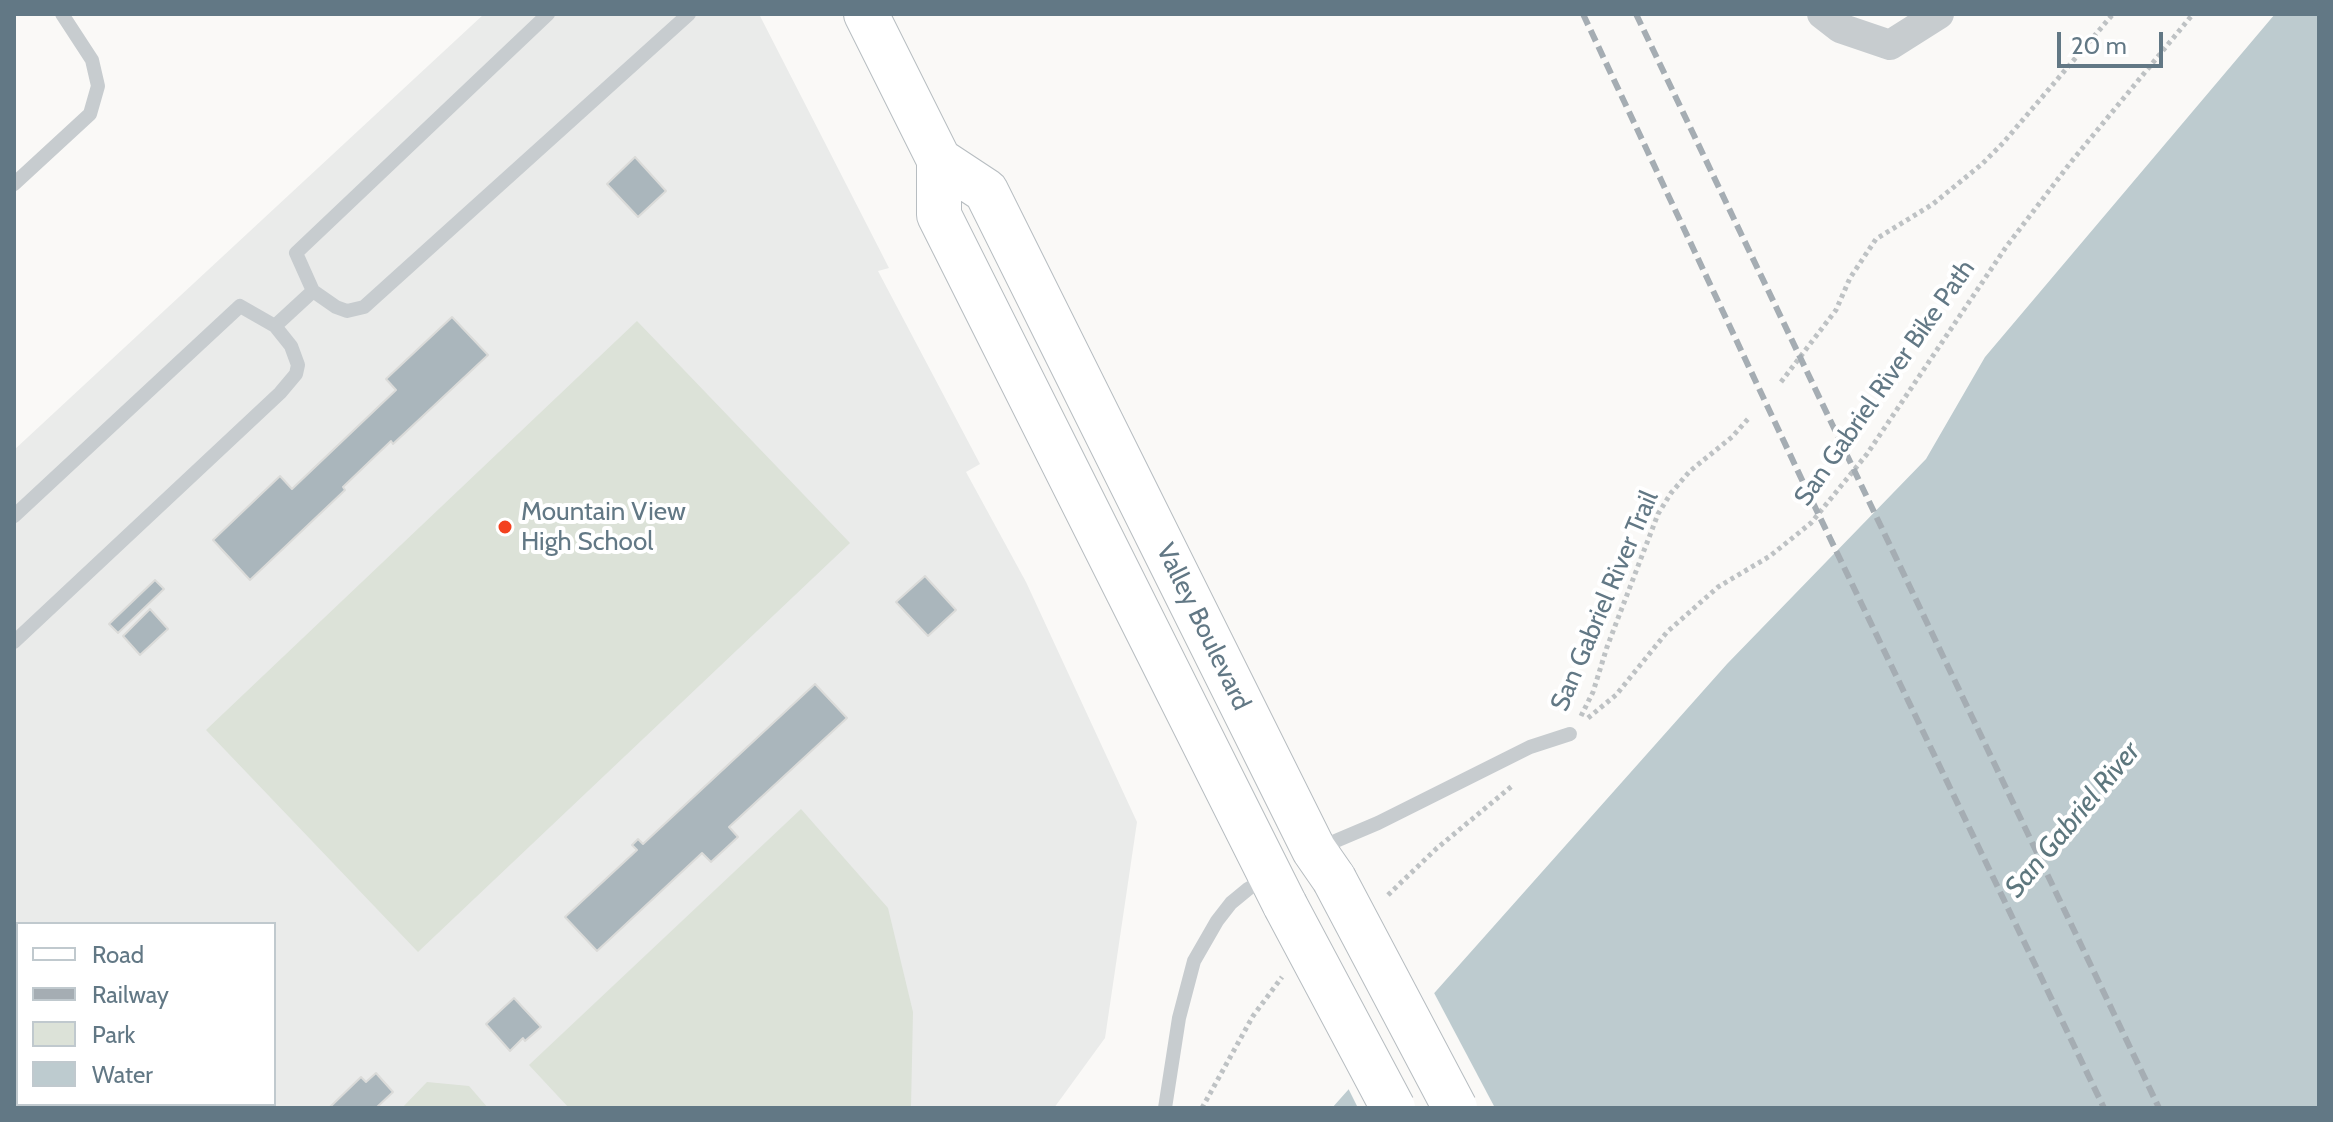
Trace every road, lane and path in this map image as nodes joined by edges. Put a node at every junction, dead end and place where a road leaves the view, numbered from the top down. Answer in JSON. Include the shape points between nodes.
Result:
{"nodes":[{"id":1,"x":62,"y":14,"type":"edge"},
{"id":2,"x":548,"y":14,"type":"edge"},
{"id":3,"x":689,"y":14,"type":"edge"},
{"id":4,"x":866,"y":14,"type":"edge"},
{"id":5,"x":1822,"y":14,"type":"edge"},
{"id":6,"x":1939,"y":14,"type":"edge"},
{"id":7,"x":2113,"y":14,"type":"edge"},
{"id":8,"x":2193,"y":14,"type":"edge"},
{"id":9,"x":939,"y":160,"type":"junction"},
{"id":10,"x":14,"y":184,"type":"edge"},
{"id":11,"x":313,"y":291,"type":"junction"},
{"id":12,"x":275,"y":326,"type":"junction"},
{"id":13,"x":1781,"y":382,"type":"dead end"},
{"id":14,"x":1748,"y":419,"type":"dead end"},
{"id":15,"x":14,"y":516,"type":"edge"},
{"id":16,"x":14,"y":642,"type":"edge"},
{"id":17,"x":1570,"y":734,"type":"junction"},
{"id":18,"x":1324,"y":864,"type":"junction"},
{"id":19,"x":1278,"y":890,"type":"junction"},
{"id":20,"x":1165,"y":1108,"type":"edge"},
{"id":21,"x":1393,"y":1108,"type":"edge"},
{"id":22,"x":1455,"y":1108,"type":"edge"}],
"edges":[{"from":1,"to":10,"type":"lane","via":[[92,60],[98,86],[90,114]]},
{"from":2,"to":11,"type":"lane","via":[[296,253]]},
{"from":3,"to":11,"type":"lane","via":[[364,307],[347,311]]},
{"from":4,"to":9,"type":"main road","name":"Valley Boulevard"},
{"from":5,"to":6,"type":"street","via":[[1840,28],[1890,45]]},
{"from":7,"to":13,"type":"path","via":[[1982,164],[1933,204],[1876,239],[1836,310]]},
{"from":8,"to":17,"type":"path","name":"San Gabriel River Bike Path","via":[[2006,247],[1867,454],[1811,523],[1708,596],[1667,632],[1616,695]]},
{"from":9,"to":18,"type":"main road","name":"Valley Boulevard","via":[[986,191]]},
{"from":9,"to":19,"type":"main road","name":"Valley Boulevard","via":[[939,215]]},
{"from":11,"to":12,"type":"lane"},
{"from":12,"to":15,"type":"lane","via":[[240,306]]},
{"from":12,"to":16,"type":"lane","via":[[291,346],[296,374]]},
{"from":14,"to":17,"type":"path","name":"San Gabriel River Trail","via":[[1690,471],[1658,514],[1593,692]]},
{"from":17,"to":18,"type":"lane","via":[[1530,747],[1378,823]]},
{"from":18,"to":22,"type":"main road","name":"Valley Boulevard","bridge":true},
{"from":19,"to":20,"type":"lane","via":[[1248,889],[1231,903],[1194,961]]},
{"from":19,"to":21,"type":"main road","name":"Valley Boulevard","bridge":true}]}
